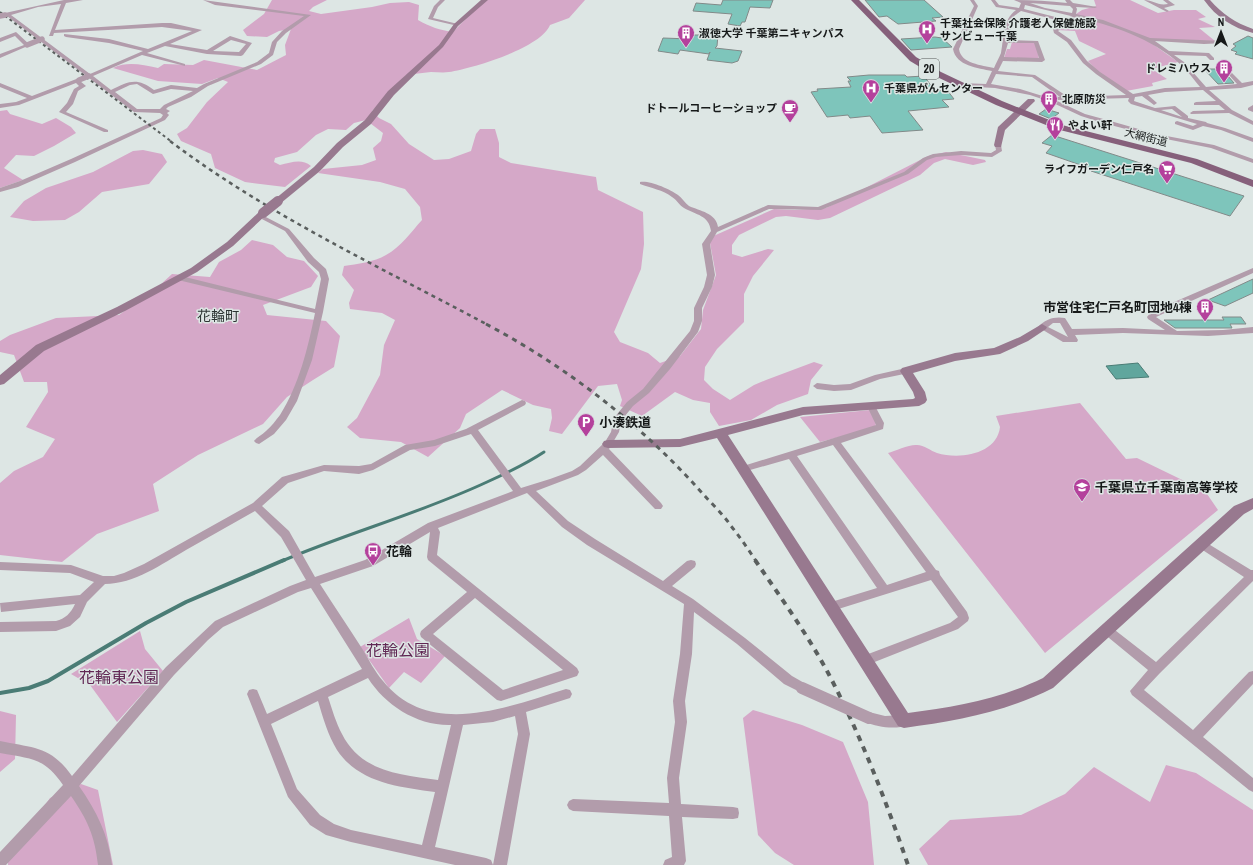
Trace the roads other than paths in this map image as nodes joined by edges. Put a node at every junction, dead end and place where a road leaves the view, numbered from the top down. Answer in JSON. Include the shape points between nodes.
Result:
{"nodes":[{"id":1,"x":81,"y":0,"type":"edge"},
{"id":2,"x":205,"y":0,"type":"edge"},
{"id":3,"x":443,"y":0,"type":"edge"},
{"id":4,"x":485,"y":0,"type":"edge"},
{"id":5,"x":855,"y":0,"type":"edge"},
{"id":6,"x":972,"y":0,"type":"edge"},
{"id":7,"x":993,"y":0,"type":"edge"},
{"id":8,"x":1016,"y":0,"type":"edge"},
{"id":9,"x":1031,"y":0,"type":"edge"},
{"id":10,"x":1146,"y":0,"type":"edge"},
{"id":11,"x":1165,"y":0,"type":"edge"},
{"id":12,"x":1207,"y":0,"type":"edge"},
{"id":13,"x":30,"y":1,"type":"edge"},
{"id":14,"x":66,"y":1,"type":"edge"},
{"id":15,"x":1069,"y":2,"type":"edge"},
{"id":16,"x":1023,"y":3,"type":"junction"},
{"id":17,"x":38,"y":6,"type":"junction"},
{"id":18,"x":1095,"y":7,"type":"dead end"},
{"id":19,"x":1159,"y":7,"type":"junction"},
{"id":20,"x":1019,"y":9,"type":"junction"},
{"id":21,"x":1167,"y":11,"type":"dead end"},
{"id":22,"x":4,"y":15,"type":"edge"},
{"id":23,"x":1075,"y":15,"type":"junction"},
{"id":24,"x":1068,"y":22,"type":"junction"},
{"id":25,"x":456,"y":25,"type":"junction"},
{"id":26,"x":1253,"y":31,"type":"edge"},
{"id":27,"x":53,"y":32,"type":"junction"},
{"id":28,"x":42,"y":39,"type":"junction"},
{"id":29,"x":0,"y":40,"type":"edge"},
{"id":30,"x":1149,"y":40,"type":"junction"},
{"id":31,"x":1005,"y":41,"type":"junction"},
{"id":32,"x":1223,"y":42,"type":"dead end"},
{"id":33,"x":164,"y":44,"type":"junction"},
{"id":34,"x":26,"y":45,"type":"junction"},
{"id":35,"x":207,"y":52,"type":"junction"},
{"id":36,"x":145,"y":53,"type":"junction"},
{"id":37,"x":1168,"y":53,"type":"junction"},
{"id":38,"x":0,"y":56,"type":"edge"},
{"id":39,"x":1001,"y":59,"type":"junction"},
{"id":40,"x":1212,"y":59,"type":"dead end"},
{"id":41,"x":259,"y":63,"type":"junction"},
{"id":42,"x":183,"y":65,"type":"dead end"},
{"id":43,"x":995,"y":71,"type":"junction"},
{"id":44,"x":89,"y":76,"type":"junction"},
{"id":45,"x":1232,"y":76,"type":"dead end"},
{"id":46,"x":77,"y":80,"type":"junction"},
{"id":47,"x":1253,"y":82,"type":"edge"},
{"id":48,"x":0,"y":85,"type":"edge"},
{"id":49,"x":988,"y":85,"type":"junction"},
{"id":50,"x":961,"y":86,"type":"junction"},
{"id":51,"x":1241,"y":86,"type":"junction"},
{"id":52,"x":1234,"y":87,"type":"junction"},
{"id":53,"x":1206,"y":89,"type":"junction"},
{"id":54,"x":198,"y":90,"type":"junction"},
{"id":55,"x":111,"y":92,"type":"junction"},
{"id":56,"x":1243,"y":93,"type":"dead end"},
{"id":57,"x":1143,"y":94,"type":"junction"},
{"id":58,"x":1132,"y":96,"type":"junction"},
{"id":59,"x":31,"y":98,"type":"junction"},
{"id":60,"x":1034,"y":99,"type":"junction"},
{"id":61,"x":1067,"y":99,"type":"junction"},
{"id":62,"x":1221,"y":101,"type":"junction"},
{"id":63,"x":1196,"y":104,"type":"dead end"},
{"id":64,"x":0,"y":106,"type":"edge"},
{"id":65,"x":1154,"y":106,"type":"junction"},
{"id":66,"x":1253,"y":107,"type":"edge"},
{"id":67,"x":1253,"y":110,"type":"edge"},
{"id":68,"x":162,"y":111,"type":"junction"},
{"id":69,"x":171,"y":111,"type":"junction"},
{"id":70,"x":1230,"y":111,"type":"junction"},
{"id":71,"x":1020,"y":112,"type":"junction"},
{"id":72,"x":1193,"y":113,"type":"dead end"},
{"id":73,"x":1253,"y":114,"type":"edge"},
{"id":74,"x":1244,"y":119,"type":"junction"},
{"id":75,"x":1177,"y":123,"type":"dead end"},
{"id":76,"x":1204,"y":123,"type":"junction"},
{"id":77,"x":1253,"y":123,"type":"edge"},
{"id":78,"x":1136,"y":124,"type":"dead end"},
{"id":79,"x":1128,"y":128,"type":"junction"},
{"id":80,"x":106,"y":131,"type":"dead end"},
{"id":81,"x":1253,"y":140,"type":"edge"},
{"id":82,"x":998,"y":145,"type":"joint"},
{"id":83,"x":1253,"y":161,"type":"edge"},
{"id":84,"x":642,"y":183,"type":"dead end"},
{"id":85,"x":1253,"y":184,"type":"edge"},
{"id":86,"x":0,"y":190,"type":"edge"},
{"id":87,"x":0,"y":194,"type":"edge"},
{"id":88,"x":261,"y":215,"type":"junction"},
{"id":89,"x":715,"y":231,"type":"junction"},
{"id":90,"x":1253,"y":270,"type":"edge"},
{"id":91,"x":181,"y":278,"type":"junction"},
{"id":92,"x":318,"y":312,"type":"junction"},
{"id":93,"x":1042,"y":327,"type":"junction"},
{"id":94,"x":1253,"y":330,"type":"edge"},
{"id":95,"x":1070,"y":332,"type":"junction"},
{"id":96,"x":1176,"y":333,"type":"junction"},
{"id":97,"x":906,"y":371,"type":"junction"},
{"id":98,"x":0,"y":381,"type":"edge"},
{"id":99,"x":817,"y":386,"type":"dead end"},
{"id":100,"x":522,"y":403,"type":"dead end"},
{"id":101,"x":871,"y":406,"type":"junction"},
{"id":102,"x":472,"y":430,"type":"junction"},
{"id":103,"x":720,"y":432,"type":"junction"},
{"id":104,"x":259,"y":440,"type":"dead end"},
{"id":105,"x":836,"y":442,"type":"junction"},
{"id":106,"x":605,"y":446,"type":"junction"},
{"id":107,"x":791,"y":455,"type":"junction"},
{"id":108,"x":743,"y":468,"type":"junction"},
{"id":109,"x":524,"y":491,"type":"junction"},
{"id":110,"x":1253,"y":503,"type":"edge"},
{"id":111,"x":256,"y":506,"type":"junction"},
{"id":112,"x":658,"y":506,"type":"dead end"},
{"id":113,"x":432,"y":526,"type":"junction"},
{"id":114,"x":1202,"y":544,"type":"junction"},
{"id":115,"x":691,"y":564,"type":"dead end"},
{"id":116,"x":0,"y":566,"type":"edge"},
{"id":117,"x":935,"y":574,"type":"junction"},
{"id":118,"x":1252,"y":575,"type":"edge"},
{"id":119,"x":103,"y":580,"type":"junction"},
{"id":120,"x":312,"y":581,"type":"junction"},
{"id":121,"x":663,"y":587,"type":"junction"},
{"id":122,"x":884,"y":589,"type":"junction"},
{"id":123,"x":475,"y":592,"type":"junction"},
{"id":124,"x":83,"y":599,"type":"junction"},
{"id":125,"x":689,"y":602,"type":"junction"},
{"id":126,"x":832,"y":606,"type":"junction"},
{"id":127,"x":1,"y":607,"type":"dead end"},
{"id":128,"x":0,"y":627,"type":"edge"},
{"id":129,"x":1107,"y":630,"type":"junction"},
{"id":130,"x":867,"y":660,"type":"junction"},
{"id":131,"x":1156,"y":669,"type":"junction"},
{"id":132,"x":370,"y":671,"type":"junction"},
{"id":133,"x":1253,"y":676,"type":"edge"},
{"id":134,"x":253,"y":694,"type":"dead end"},
{"id":135,"x":321,"y":694,"type":"junction"},
{"id":136,"x":566,"y":694,"type":"dead end"},
{"id":137,"x":520,"y":709,"type":"junction"},
{"id":138,"x":264,"y":721,"type":"junction"},
{"id":139,"x":458,"y":721,"type":"junction"},
{"id":140,"x":904,"y":721,"type":"junction"},
{"id":141,"x":1194,"y":738,"type":"junction"},
{"id":142,"x":0,"y":747,"type":"edge"},
{"id":143,"x":72,"y":786,"type":"junction"},
{"id":144,"x":1253,"y":786,"type":"edge"},
{"id":145,"x":442,"y":787,"type":"junction"},
{"id":146,"x":573,"y":805,"type":"dead end"},
{"id":147,"x":675,"y":812,"type":"junction"},
{"id":148,"x":732,"y":813,"type":"dead end"},
{"id":149,"x":427,"y":852,"type":"junction"},
{"id":150,"x":0,"y":862,"type":"edge"},
{"id":151,"x":105,"y":865,"type":"edge"},
{"id":152,"x":486,"y":865,"type":"edge"},
{"id":153,"x":500,"y":865,"type":"edge"},
{"id":154,"x":670,"y":865,"type":"edge"}],
"edges":[{"from":1,"to":14,"type":"street"},
{"from":2,"to":41,"type":"street","via":[[215,4],[309,15],[284,32],[275,42],[271,54]]},
{"from":3,"to":25,"type":"street","via":[[436,6],[430,19]]},
{"from":4,"to":25,"type":"street"},
{"from":5,"to":50,"type":"main road","name":"大網街道","number":"20","via":[[913,59]]},
{"from":6,"to":43,"type":"street","via":[[976,6],[956,53],[963,61]]},
{"from":7,"to":20,"type":"street","via":[[998,6]]},
{"from":8,"to":16,"type":"street"},
{"from":9,"to":15,"type":"street"},
{"from":9,"to":16,"type":"street"},
{"from":10,"to":19,"type":"street"},
{"from":11,"to":19,"type":"street","via":[[1173,5]]},
{"from":12,"to":26,"type":"street","via":[[1224,18]]},
{"from":13,"to":17,"type":"street"},
{"from":14,"to":17,"type":"street"},
{"from":14,"to":27,"type":"street"},
{"from":15,"to":18,"type":"street"},
{"from":15,"to":23,"type":"street","via":[[1075,9]]},
{"from":16,"to":20,"type":"street","via":[[1023,7]]},
{"from":16,"to":23,"type":"street"},
{"from":17,"to":22,"type":"street"},
{"from":19,"to":21,"type":"street"},
{"from":20,"to":24,"type":"street"},
{"from":20,"to":31,"type":"street","via":[[1012,15]]},
{"from":22,"to":28,"type":"street"},
{"from":23,"to":24,"type":"street"},
{"from":23,"to":30,"type":"street","via":[[1101,21]]},
{"from":24,"to":58,"type":"street","via":[[1055,30],[1056,32],[1069,41],[1085,62],[1098,73]]},
{"from":25,"to":88,"type":"street","bridge":true,"via":[[441,46],[391,93],[368,122],[340,145],[317,169]]},
{"from":27,"to":28,"type":"street","via":[[51,36]]},
{"from":27,"to":33,"type":"street","via":[[171,24],[169,26],[199,30]]},
{"from":27,"to":36,"type":"street","via":[[109,40]]},
{"from":28,"to":34,"type":"street","bridge":true},
{"from":28,"to":44,"type":"street"},
{"from":29,"to":34,"type":"street","via":[[16,34]]},
{"from":30,"to":32,"type":"street"},
{"from":30,"to":37,"type":"street"},
{"from":31,"to":39,"type":"street"},
{"from":31,"to":39,"type":"street","via":[[1036,42],[1042,60]]},
{"from":33,"to":35,"type":"street"},
{"from":33,"to":36,"type":"street"},
{"from":34,"to":38,"type":"street"},
{"from":35,"to":35,"type":"street","via":[[230,38],[249,43],[241,54]]},
{"from":36,"to":42,"type":"street"},
{"from":36,"to":44,"type":"street"},
{"from":37,"to":40,"type":"street","via":[[1207,54]]},
{"from":37,"to":53,"type":"street","via":[[1182,63]]},
{"from":39,"to":43,"type":"street"},
{"from":41,"to":54,"type":"street"},
{"from":41,"to":69,"type":"street","via":[[252,69],[215,84],[174,106]]},
{"from":43,"to":49,"type":"street"},
{"from":43,"to":61,"type":"street","via":[[1033,76]]},
{"from":44,"to":46,"type":"street","bridge":true},
{"from":44,"to":55,"type":"street"},
{"from":45,"to":51,"type":"street"},
{"from":46,"to":59,"type":"street"},
{"from":46,"to":80,"type":"street","via":[[83,86],[76,90],[70,104],[62,112]]},
{"from":47,"to":51,"type":"street"},
{"from":48,"to":59,"type":"street"},
{"from":49,"to":50,"type":"street"},
{"from":49,"to":60,"type":"street"},
{"from":50,"to":71,"type":"main road","name":"大網街道","number":"20"},
{"from":51,"to":52,"type":"street"},
{"from":52,"to":53,"type":"street"},
{"from":52,"to":56,"type":"street"},
{"from":53,"to":57,"type":"street","via":[[1165,90]]},
{"from":53,"to":62,"type":"street"},
{"from":54,"to":55,"type":"street","via":[[171,87],[153,92],[144,84],[132,82]]},
{"from":54,"to":68,"type":"street","via":[[166,106]]},
{"from":55,"to":68,"type":"street","via":[[136,111]]},
{"from":57,"to":58,"type":"street"},
{"from":57,"to":65,"type":"street"},
{"from":58,"to":61,"type":"street"},
{"from":58,"to":65,"type":"street","via":[[1133,103]]},
{"from":59,"to":64,"type":"street","via":[[17,104]]},
{"from":60,"to":61,"type":"street"},
{"from":60,"to":71,"type":"street"},
{"from":60,"to":79,"type":"street"},
{"from":62,"to":63,"type":"street"},
{"from":62,"to":70,"type":"street"},
{"from":65,"to":76,"type":"street","via":[[1173,107],[1189,120]]},
{"from":66,"to":67,"type":"street","via":[[1250,109]]},
{"from":68,"to":69,"type":"street"},
{"from":68,"to":86,"type":"street","via":[[166,115],[163,119],[84,157],[21,184]]},
{"from":69,"to":87,"type":"street","via":[[168,119],[156,129],[28,186]]},
{"from":70,"to":72,"type":"street"},
{"from":70,"to":74,"type":"street"},
{"from":71,"to":82,"type":"street","via":[[1001,129]]},
{"from":71,"to":85,"type":"main road","name":"大網街道","number":"20","via":[[1073,131],[1194,161]]},
{"from":73,"to":74,"type":"street"},
{"from":74,"to":77,"type":"street"},
{"from":75,"to":76,"type":"street","via":[[1193,128]]},
{"from":76,"to":81,"type":"street"},
{"from":78,"to":79,"type":"street"},
{"from":79,"to":83,"type":"street","via":[[1218,146]]},
{"from":82,"to":89,"type":"street","via":[[999,151],[996,154],[935,155],[906,173],[820,209],[768,207]]},
{"from":84,"to":89,"type":"street","via":[[663,189],[685,206],[708,216],[714,224]]},
{"from":88,"to":91,"type":"street","via":[[221,251]]},
{"from":88,"to":92,"type":"street","via":[[287,230],[323,271],[325,279]]},
{"from":89,"to":106,"type":"street","via":[[706,244],[711,275],[698,308],[698,321],[694,332],[667,367],[617,420],[614,432]]},
{"from":90,"to":96,"type":"street","via":[[1151,317]]},
{"from":91,"to":92,"type":"street"},
{"from":91,"to":98,"type":"street","via":[[46,344]]},
{"from":92,"to":104,"type":"street","via":[[300,384],[272,432]]},
{"from":93,"to":95,"type":"street","via":[[1051,321],[1062,320]]},
{"from":93,"to":95,"type":"street","via":[[1066,340],[1074,340]]},
{"from":93,"to":97,"type":"street","via":[[1024,339],[996,351],[955,357]]},
{"from":94,"to":96,"type":"street"},
{"from":95,"to":96,"type":"street"},
{"from":97,"to":99,"type":"street","via":[[878,377],[851,387]]},
{"from":97,"to":101,"type":"street","via":[[921,400]]},
{"from":100,"to":102,"type":"street"},
{"from":101,"to":103,"type":"street","via":[[803,411]]},
{"from":101,"to":105,"type":"street","via":[[880,427]]},
{"from":102,"to":109,"type":"street"},
{"from":102,"to":111,"type":"street","via":[[446,440],[408,447],[373,466],[359,470],[324,468],[290,478]]},
{"from":103,"to":106,"type":"street","via":[[680,443]]},
{"from":103,"to":108,"type":"street"},
{"from":105,"to":107,"type":"street"},
{"from":105,"to":117,"type":"street"},
{"from":106,"to":109,"type":"street","via":[[575,473]]},
{"from":106,"to":112,"type":"street"},
{"from":107,"to":108,"type":"street"},
{"from":107,"to":122,"type":"street"},
{"from":108,"to":126,"type":"street"},
{"from":109,"to":113,"type":"street"},
{"from":109,"to":121,"type":"street","via":[[591,542]]},
{"from":110,"to":114,"type":"street","via":[[1239,510]]},
{"from":111,"to":119,"type":"street","via":[[148,567],[126,577]]},
{"from":111,"to":120,"type":"street","via":[[285,534]]},
{"from":113,"to":120,"type":"street","via":[[369,563]]},
{"from":113,"to":123,"type":"street","via":[[435,532],[432,557]]},
{"from":114,"to":118,"type":"street"},
{"from":114,"to":129,"type":"street"},
{"from":115,"to":121,"type":"street"},
{"from":116,"to":119,"type":"street","via":[[71,569]]},
{"from":117,"to":122,"type":"street"},
{"from":117,"to":130,"type":"street","via":[[964,618],[954,626]]},
{"from":118,"to":131,"type":"street"},
{"from":119,"to":124,"type":"street"},
{"from":120,"to":132,"type":"street"},
{"from":120,"to":143,"type":"street","via":[[229,618],[212,629],[170,671]]},
{"from":121,"to":125,"type":"street"},
{"from":122,"to":126,"type":"street"},
{"from":123,"to":123,"type":"street","via":[[425,634],[502,696],[573,672]]},
{"from":124,"to":127,"type":"street"},
{"from":124,"to":128,"type":"street","via":[[76,614],[66,623],[56,626]]},
{"from":125,"to":140,"type":"street","bridge":true,"via":[[788,680],[802,688],[869,718],[885,722]]},
{"from":125,"to":147,"type":"street","via":[[673,778]]},
{"from":126,"to":130,"type":"street"},
{"from":129,"to":131,"type":"street"},
{"from":129,"to":140,"type":"street","via":[[1058,675],[1033,691],[969,711]]},
{"from":130,"to":140,"type":"street"},
{"from":131,"to":141,"type":"street","via":[[1136,691]]},
{"from":132,"to":135,"type":"street"},
{"from":132,"to":139,"type":"street","via":[[389,696],[401,706],[436,719]]},
{"from":133,"to":141,"type":"street"},
{"from":134,"to":138,"type":"street"},
{"from":135,"to":138,"type":"street"},
{"from":135,"to":145,"type":"street","via":[[335,733],[359,766],[389,779]]},
{"from":136,"to":137,"type":"street"},
{"from":137,"to":139,"type":"street","via":[[477,720]]},
{"from":137,"to":153,"type":"street","via":[[524,734]]},
{"from":138,"to":149,"type":"street","via":[[292,793],[315,820],[331,830],[351,836]]},
{"from":139,"to":145,"type":"street"},
{"from":141,"to":144,"type":"street"},
{"from":142,"to":143,"type":"street","via":[[43,756],[59,768]]},
{"from":143,"to":150,"type":"street"},
{"from":143,"to":151,"type":"street","via":[[90,813],[103,848]]},
{"from":145,"to":149,"type":"street"},
{"from":146,"to":147,"type":"street"},
{"from":147,"to":148,"type":"street"},
{"from":147,"to":154,"type":"street","via":[[679,861]]},
{"from":149,"to":152,"type":"street"}]}
